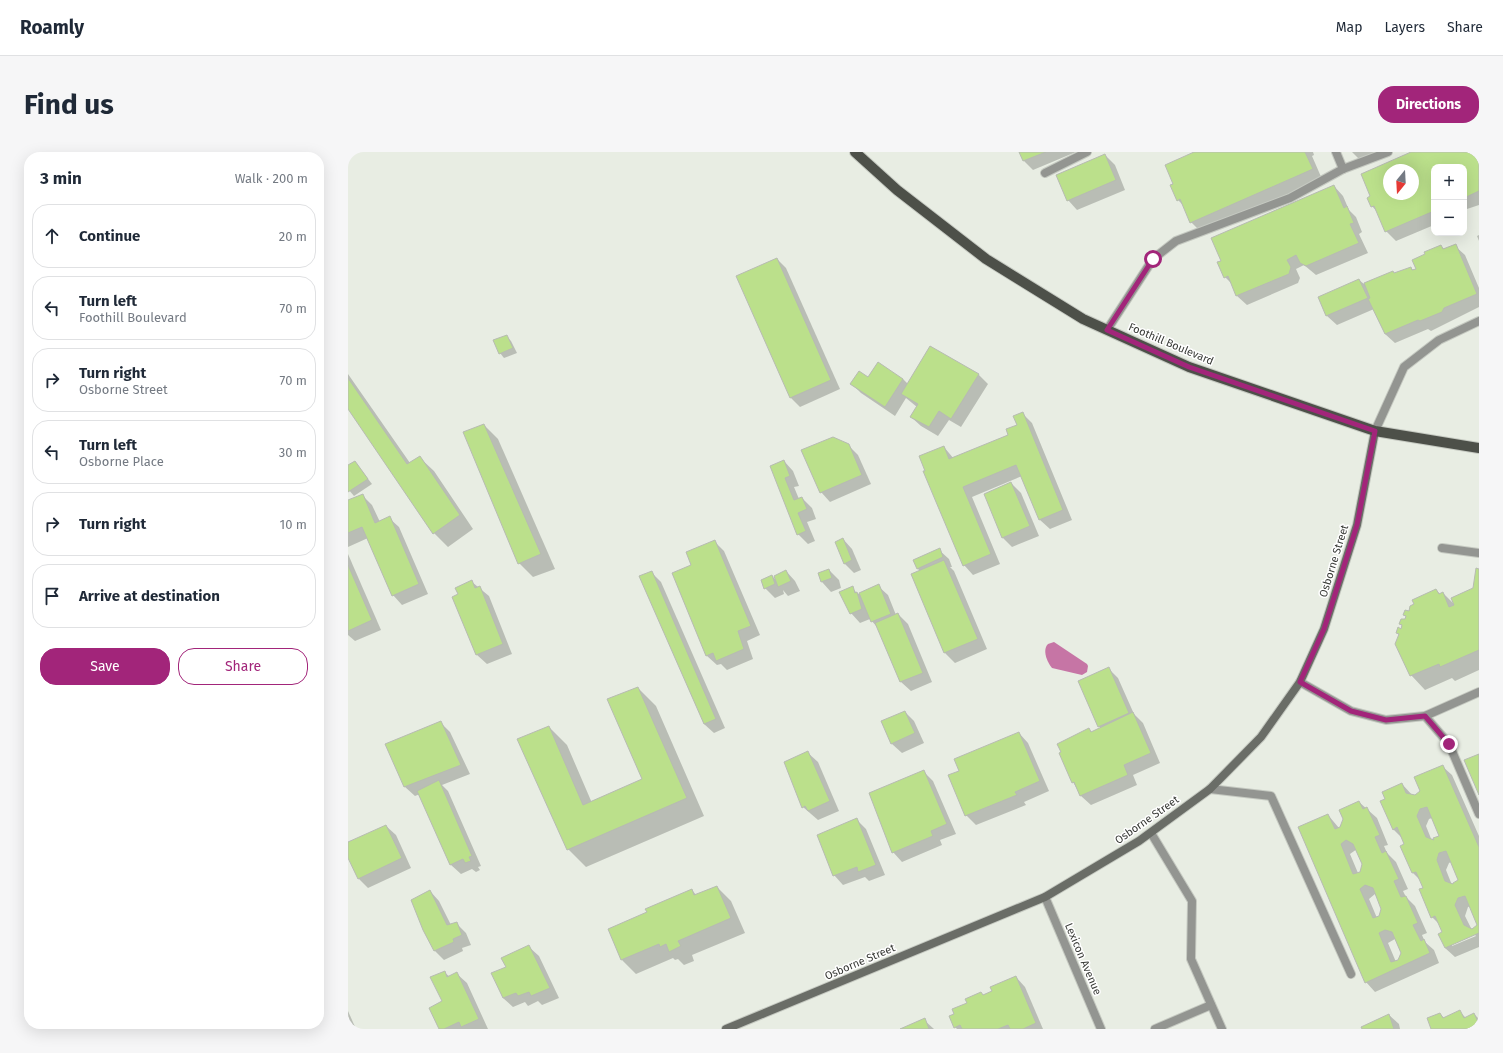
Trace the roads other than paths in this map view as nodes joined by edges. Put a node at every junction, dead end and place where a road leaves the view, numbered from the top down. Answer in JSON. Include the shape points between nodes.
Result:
{"nodes":[{"id":1,"x":855,"y":152,"type":"edge"},
{"id":2,"x":1087,"y":152,"type":"edge"},
{"id":3,"x":1336,"y":152,"type":"edge"},
{"id":4,"x":1388,"y":152,"type":"edge"},
{"id":5,"x":1343,"y":169,"type":"junction"},
{"id":6,"x":1045,"y":173,"type":"dead end"},
{"id":7,"x":1479,"y":321,"type":"edge"},
{"id":8,"x":1107,"y":330,"type":"junction"},
{"id":9,"x":1375,"y":431,"type":"junction"},
{"id":10,"x":1479,"y":448,"type":"edge"},
{"id":11,"x":1442,"y":548,"type":"dead end"},
{"id":12,"x":1479,"y":553,"type":"edge"},
{"id":13,"x":1300,"y":682,"type":"junction"},
{"id":14,"x":1479,"y":692,"type":"edge"},
{"id":15,"x":1425,"y":716,"type":"junction"},
{"id":16,"x":1210,"y":789,"type":"junction"},
{"id":17,"x":1479,"y":814,"type":"edge"},
{"id":18,"x":1151,"y":833,"type":"junction"},
{"id":19,"x":1045,"y":897,"type":"junction"},
{"id":20,"x":1351,"y":974,"type":"dead end"},
{"id":21,"x":1211,"y":1005,"type":"junction"},
{"id":22,"x":726,"y":1029,"type":"edge"},
{"id":23,"x":1101,"y":1029,"type":"edge"},
{"id":24,"x":1155,"y":1029,"type":"edge"},
{"id":25,"x":1222,"y":1029,"type":"edge"}],
"edges":[{"from":1,"to":8,"type":"main road","name":"Foothill Boulevard","via":[[897,190],[986,259],[1083,319]]},
{"from":2,"to":6,"type":"street"},
{"from":3,"to":5,"type":"street"},
{"from":4,"to":5,"type":"street"},
{"from":5,"to":8,"type":"street","via":[[1290,198],[1176,241],[1153,259]]},
{"from":7,"to":9,"type":"street","via":[[1439,340],[1404,368]]},
{"from":8,"to":9,"type":"main road","name":"Foothill Boulevard","via":[[1189,367]]},
{"from":9,"to":10,"type":"main road","name":"Foothill Boulevard"},
{"from":9,"to":13,"type":"main road","name":"Osborne Street","via":[[1357,525],[1324,629]]},
{"from":11,"to":12,"type":"street"},
{"from":13,"to":15,"type":"street","via":[[1351,711],[1386,720]]},
{"from":13,"to":16,"type":"main road","name":"Osborne Street","via":[[1262,737]]},
{"from":14,"to":15,"type":"street"},
{"from":15,"to":17,"type":"street","via":[[1449,744]]},
{"from":16,"to":18,"type":"main road","name":"Osborne Street"},
{"from":16,"to":20,"type":"street","via":[[1270,796]]},
{"from":18,"to":19,"type":"main road","name":"Osborne Street"},
{"from":18,"to":21,"type":"street","via":[[1192,901],[1191,959]]},
{"from":19,"to":22,"type":"main road","name":"Osborne Street"},
{"from":19,"to":23,"type":"street","name":"Lexicon Avenue"},
{"from":21,"to":24,"type":"street"},
{"from":21,"to":25,"type":"street"}]}
